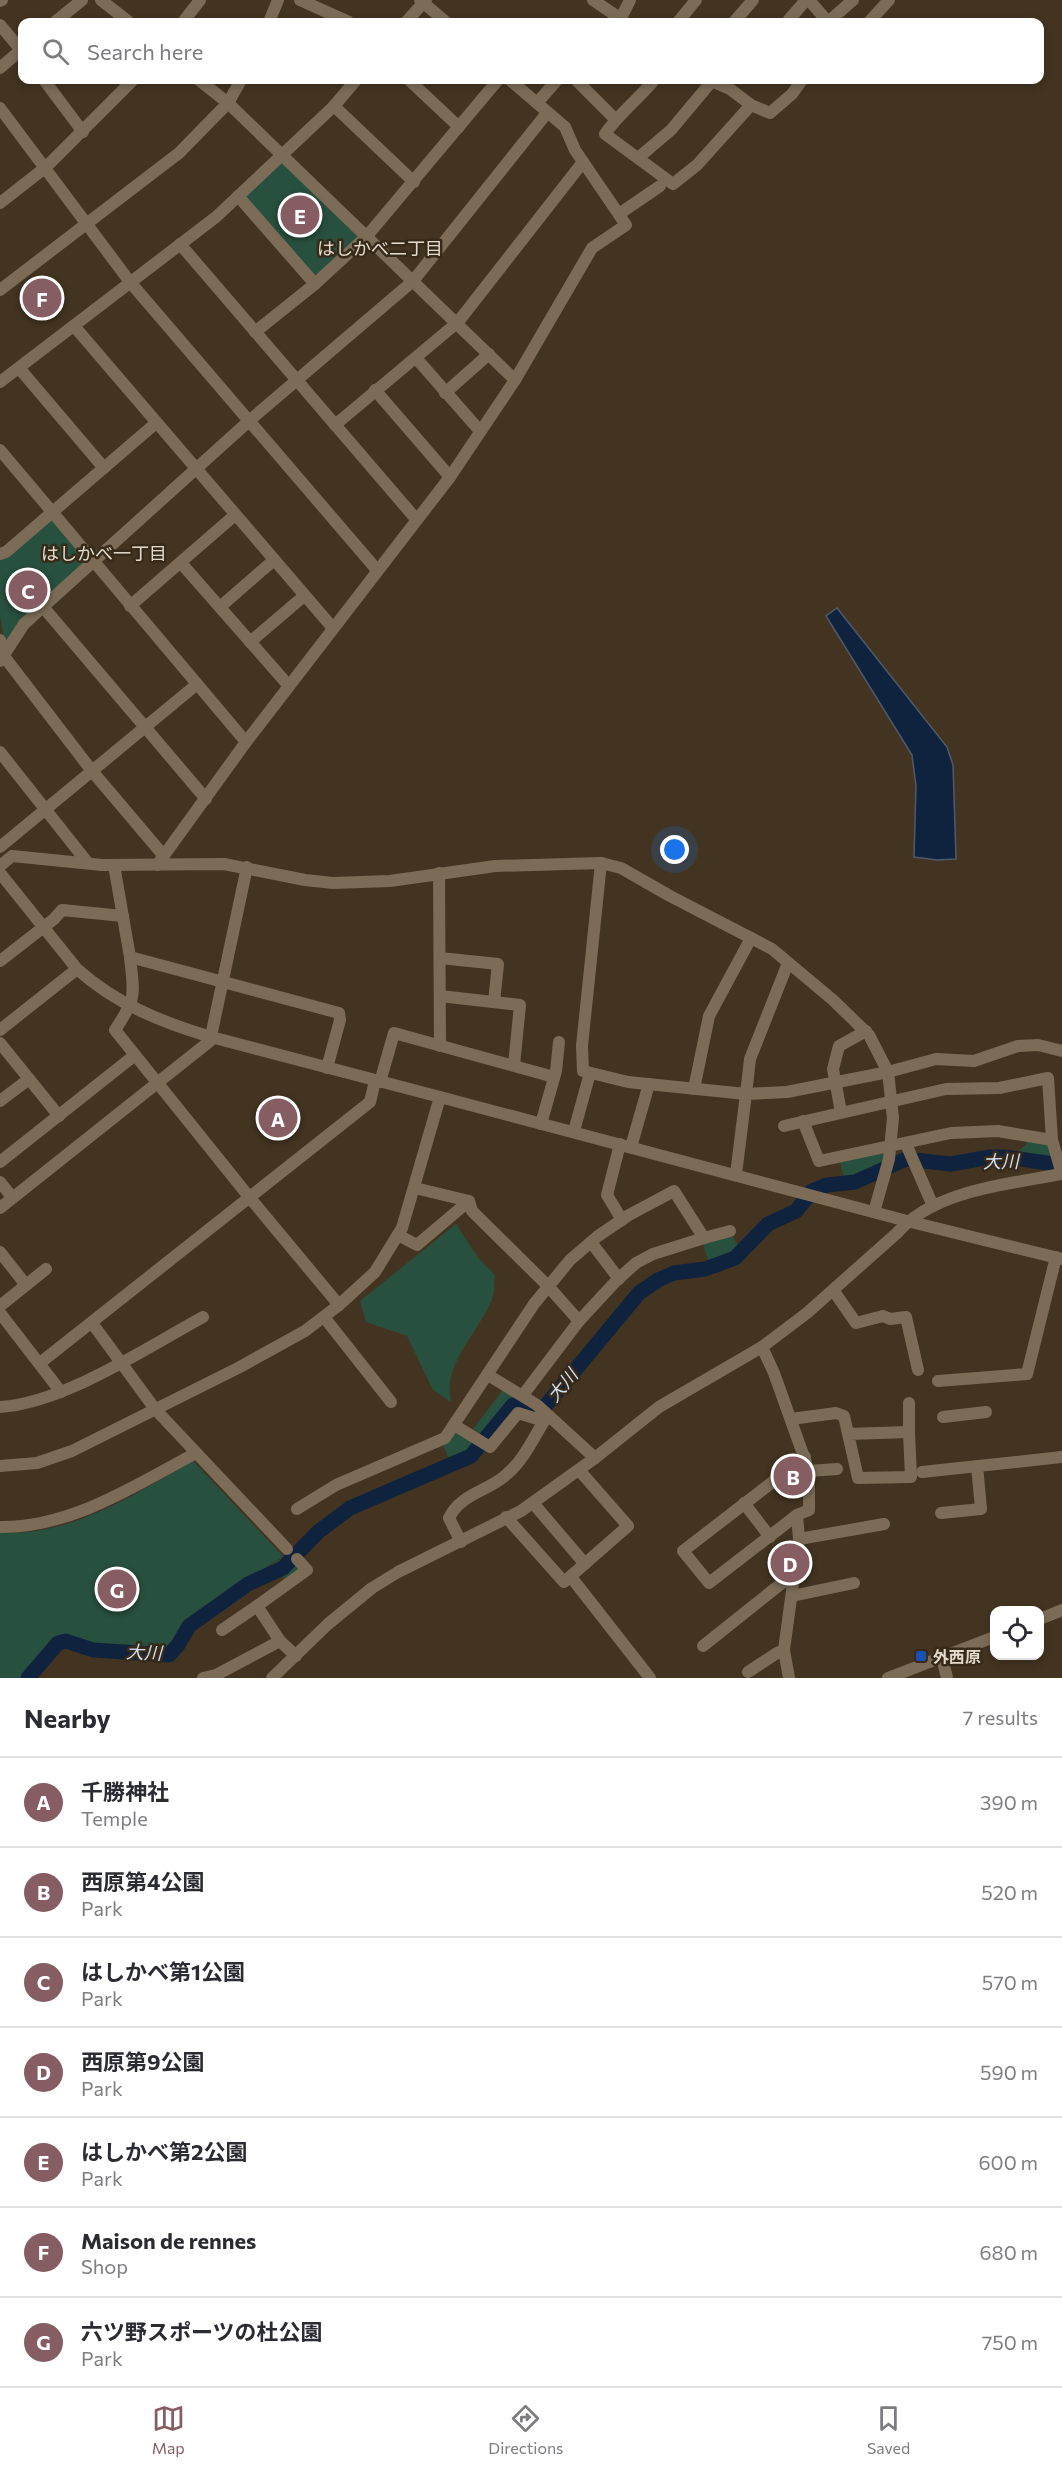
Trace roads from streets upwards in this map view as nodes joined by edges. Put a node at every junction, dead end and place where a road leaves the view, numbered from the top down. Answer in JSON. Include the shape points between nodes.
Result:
{"nodes":[{"id":1,"x":82,"y":0,"type":"edge"},
{"id":2,"x":102,"y":0,"type":"edge"},
{"id":3,"x":200,"y":0,"type":"edge"},
{"id":4,"x":278,"y":0,"type":"edge"},
{"id":5,"x":300,"y":0,"type":"edge"},
{"id":6,"x":592,"y":0,"type":"edge"},
{"id":7,"x":630,"y":0,"type":"edge"},
{"id":8,"x":696,"y":0,"type":"edge"},
{"id":9,"x":753,"y":0,"type":"edge"},
{"id":10,"x":808,"y":0,"type":"edge"},
{"id":11,"x":853,"y":0,"type":"edge"},
{"id":12,"x":889,"y":0,"type":"edge"},
{"id":13,"x":423,"y":1,"type":"edge"},
{"id":14,"x":60,"y":18,"type":"edge"},
{"id":15,"x":124,"y":18,"type":"edge"},
{"id":16,"x":186,"y":18,"type":"edge"},
{"id":17,"x":270,"y":18,"type":"edge"},
{"id":18,"x":340,"y":18,"type":"edge"},
{"id":19,"x":409,"y":18,"type":"edge"},
{"id":20,"x":442,"y":18,"type":"edge"},
{"id":21,"x":616,"y":18,"type":"edge"},
{"id":22,"x":621,"y":18,"type":"edge"},
{"id":23,"x":681,"y":18,"type":"edge"},
{"id":24,"x":737,"y":18,"type":"edge"},
{"id":25,"x":791,"y":18,"type":"edge"},
{"id":26,"x":824,"y":18,"type":"edge"},
{"id":27,"x":833,"y":18,"type":"edge"},
{"id":28,"x":873,"y":18,"type":"edge"},
{"id":29,"x":0,"y":25,"type":"edge"},
{"id":30,"x":18,"y":45,"type":"edge"},
{"id":31,"x":18,"y":53,"type":"edge"},
{"id":32,"x":0,"y":68,"type":"edge"},
{"id":33,"x":47,"y":84,"type":"edge"},
{"id":34,"x":129,"y":84,"type":"edge"},
{"id":35,"x":204,"y":84,"type":"edge"},
{"id":36,"x":239,"y":84,"type":"edge"},
{"id":37,"x":353,"y":84,"type":"edge"},
{"id":38,"x":413,"y":84,"type":"edge"},
{"id":39,"x":495,"y":84,"type":"edge"},
{"id":40,"x":515,"y":84,"type":"edge"},
{"id":41,"x":554,"y":84,"type":"edge"},
{"id":42,"x":580,"y":84,"type":"edge"},
{"id":43,"x":651,"y":84,"type":"edge"},
{"id":44,"x":708,"y":84,"type":"edge"},
{"id":45,"x":734,"y":84,"type":"edge"},
{"id":46,"x":799,"y":84,"type":"edge"},
{"id":47,"x":228,"y":103,"type":"junction"},
{"id":48,"x":537,"y":103,"type":"junction"},
{"id":49,"x":751,"y":105,"type":"junction"},
{"id":50,"x":334,"y":106,"type":"junction"},
{"id":51,"x":0,"y":108,"type":"edge"},
{"id":52,"x":547,"y":113,"type":"junction"},
{"id":53,"x":615,"y":119,"type":"junction"},
{"id":54,"x":459,"y":127,"type":"junction"},
{"id":55,"x":83,"y":132,"type":"junction"},
{"id":56,"x":282,"y":156,"type":"junction"},
{"id":57,"x":638,"y":158,"type":"junction"},
{"id":58,"x":583,"y":162,"type":"junction"},
{"id":59,"x":46,"y":167,"type":"junction"},
{"id":60,"x":414,"y":182,"type":"junction"},
{"id":61,"x":660,"y":186,"type":"dead end"},
{"id":62,"x":238,"y":196,"type":"junction"},
{"id":63,"x":0,"y":203,"type":"edge"},
{"id":64,"x":619,"y":214,"type":"junction"},
{"id":65,"x":86,"y":223,"type":"junction"},
{"id":66,"x":367,"y":236,"type":"junction"},
{"id":67,"x":180,"y":244,"type":"junction"},
{"id":68,"x":413,"y":281,"type":"junction"},
{"id":69,"x":130,"y":282,"type":"junction"},
{"id":70,"x":315,"y":284,"type":"junction"},
{"id":71,"x":0,"y":290,"type":"edge"},
{"id":72,"x":458,"y":322,"type":"junction"},
{"id":73,"x":74,"y":326,"type":"junction"},
{"id":74,"x":255,"y":332,"type":"junction"},
{"id":75,"x":489,"y":354,"type":"junction"},
{"id":76,"x":416,"y":358,"type":"junction"},
{"id":77,"x":19,"y":368,"type":"junction"},
{"id":78,"x":297,"y":380,"type":"junction"},
{"id":79,"x":515,"y":380,"type":"junction"},
{"id":80,"x":0,"y":382,"type":"edge"},
{"id":81,"x":375,"y":390,"type":"junction"},
{"id":82,"x":445,"y":393,"type":"junction"},
{"id":83,"x":249,"y":421,"type":"junction"},
{"id":84,"x":156,"y":423,"type":"junction"},
{"id":85,"x":335,"y":425,"type":"junction"},
{"id":86,"x":480,"y":431,"type":"junction"},
{"id":87,"x":0,"y":450,"type":"edge"},
{"id":88,"x":104,"y":468,"type":"junction"},
{"id":89,"x":195,"y":469,"type":"junction"},
{"id":90,"x":450,"y":477,"type":"junction"},
{"id":91,"x":52,"y":513,"type":"junction"},
{"id":92,"x":235,"y":515,"type":"junction"},
{"id":93,"x":416,"y":519,"type":"junction"},
{"id":94,"x":0,"y":554,"type":"edge"},
{"id":95,"x":274,"y":560,"type":"junction"},
{"id":96,"x":94,"y":561,"type":"junction"},
{"id":97,"x":181,"y":562,"type":"junction"},
{"id":98,"x":377,"y":570,"type":"junction"},
{"id":99,"x":304,"y":596,"type":"junction"},
{"id":100,"x":130,"y":606,"type":"junction"},
{"id":101,"x":220,"y":607,"type":"junction"},
{"id":102,"x":44,"y":608,"type":"junction"},
{"id":103,"x":332,"y":627,"type":"junction"},
{"id":104,"x":0,"y":640,"type":"edge"},
{"id":105,"x":250,"y":642,"type":"junction"},
{"id":106,"x":2,"y":658,"type":"edge"},
{"id":107,"x":196,"y":685,"type":"junction"},
{"id":108,"x":289,"y":686,"type":"junction"},
{"id":109,"x":144,"y":727,"type":"junction"},
{"id":110,"x":246,"y":742,"type":"junction"},
{"id":111,"x":0,"y":752,"type":"edge"},
{"id":112,"x":92,"y":771,"type":"junction"},
{"id":113,"x":206,"y":799,"type":"junction"},
{"id":114,"x":46,"y":810,"type":"junction"},
{"id":115,"x":0,"y":847,"type":"edge"},
{"id":116,"x":160,"y":861,"type":"junction"},
{"id":117,"x":87,"y":862,"type":"junction"},
{"id":118,"x":601,"y":863,"type":"junction"},
{"id":119,"x":114,"y":865,"type":"junction"},
{"id":120,"x":0,"y":866,"type":"edge"},
{"id":121,"x":247,"y":867,"type":"junction"},
{"id":122,"x":0,"y":873,"type":"edge"},
{"id":123,"x":439,"y":873,"type":"junction"},
{"id":124,"x":123,"y":916,"type":"junction"},
{"id":125,"x":42,"y":927,"type":"junction"},
{"id":126,"x":751,"y":938,"type":"junction"},
{"id":127,"x":2,"y":956,"type":"edge"},
{"id":128,"x":130,"y":957,"type":"junction"},
{"id":129,"x":440,"y":958,"type":"junction"},
{"id":130,"x":788,"y":963,"type":"junction"},
{"id":131,"x":77,"y":969,"type":"junction"},
{"id":132,"x":222,"y":982,"type":"junction"},
{"id":133,"x":440,"y":996,"type":"junction"},
{"id":134,"x":494,"y":1002,"type":"junction"},
{"id":135,"x":131,"y":1007,"type":"junction"},
{"id":136,"x":2,"y":1026,"type":"edge"},
{"id":137,"x":866,"y":1031,"type":"junction"},
{"id":138,"x":211,"y":1037,"type":"junction"},
{"id":139,"x":559,"y":1042,"type":"dead end"},
{"id":140,"x":0,"y":1043,"type":"edge"},
{"id":141,"x":440,"y":1046,"type":"junction"},
{"id":142,"x":1062,"y":1051,"type":"edge"},
{"id":143,"x":135,"y":1055,"type":"junction"},
{"id":144,"x":514,"y":1065,"type":"junction"},
{"id":145,"x":327,"y":1068,"type":"junction"},
{"id":146,"x":590,"y":1072,"type":"junction"},
{"id":147,"x":888,"y":1072,"type":"junction"},
{"id":148,"x":554,"y":1077,"type":"junction"},
{"id":149,"x":29,"y":1079,"type":"junction"},
{"id":150,"x":378,"y":1082,"type":"junction"},
{"id":151,"x":157,"y":1083,"type":"junction"},
{"id":152,"x":835,"y":1083,"type":"junction"},
{"id":153,"x":649,"y":1084,"type":"junction"},
{"id":154,"x":694,"y":1089,"type":"junction"},
{"id":155,"x":746,"y":1094,"type":"junction"},
{"id":156,"x":440,"y":1096,"type":"junction"},
{"id":157,"x":0,"y":1101,"type":"edge"},
{"id":158,"x":892,"y":1102,"type":"junction"},
{"id":159,"x":841,"y":1112,"type":"junction"},
{"id":160,"x":58,"y":1116,"type":"junction"},
{"id":161,"x":803,"y":1121,"type":"junction"},
{"id":162,"x":541,"y":1124,"type":"junction"},
{"id":163,"x":784,"y":1126,"type":"dead end"},
{"id":164,"x":574,"y":1131,"type":"junction"},
{"id":165,"x":1052,"y":1140,"type":"junction"},
{"id":166,"x":626,"y":1145,"type":"junction"},
{"id":167,"x":907,"y":1147,"type":"junction"},
{"id":168,"x":888,"y":1159,"type":"junction"},
{"id":169,"x":0,"y":1162,"type":"edge"},
{"id":170,"x":1060,"y":1170,"type":"edge"},
{"id":171,"x":736,"y":1174,"type":"junction"},
{"id":172,"x":0,"y":1182,"type":"edge"},
{"id":173,"x":415,"y":1188,"type":"junction"},
{"id":174,"x":12,"y":1197,"type":"junction"},
{"id":175,"x":250,"y":1198,"type":"junction"},
{"id":176,"x":469,"y":1202,"type":"junction"},
{"id":177,"x":933,"y":1206,"type":"junction"},
{"id":178,"x":0,"y":1208,"type":"edge"},
{"id":179,"x":874,"y":1212,"type":"junction"},
{"id":180,"x":622,"y":1220,"type":"junction"},
{"id":181,"x":908,"y":1221,"type":"junction"},
{"id":182,"x":730,"y":1231,"type":"dead end"},
{"id":183,"x":398,"y":1235,"type":"junction"},
{"id":184,"x":704,"y":1238,"type":"junction"},
{"id":185,"x":591,"y":1242,"type":"junction"},
{"id":186,"x":0,"y":1252,"type":"edge"},
{"id":187,"x":1059,"y":1258,"type":"edge"},
{"id":188,"x":46,"y":1269,"type":"dead end"},
{"id":189,"x":619,"y":1279,"type":"junction"},
{"id":190,"x":26,"y":1285,"type":"junction"},
{"id":191,"x":548,"y":1286,"type":"junction"},
{"id":192,"x":833,"y":1290,"type":"junction"},
{"id":193,"x":339,"y":1305,"type":"junction"},
{"id":194,"x":0,"y":1306,"type":"edge"},
{"id":195,"x":0,"y":1313,"type":"edge"},
{"id":196,"x":203,"y":1317,"type":"dead end"},
{"id":197,"x":324,"y":1317,"type":"junction"},
{"id":198,"x":579,"y":1321,"type":"junction"},
{"id":199,"x":92,"y":1323,"type":"junction"},
{"id":200,"x":762,"y":1347,"type":"junction"},
{"id":201,"x":120,"y":1362,"type":"junction"},
{"id":202,"x":40,"y":1363,"type":"junction"},
{"id":203,"x":918,"y":1370,"type":"dead end"},
{"id":204,"x":488,"y":1375,"type":"junction"},
{"id":205,"x":938,"y":1382,"type":"dead end"},
{"id":206,"x":61,"y":1392,"type":"junction"},
{"id":207,"x":523,"y":1395,"type":"junction"},
{"id":208,"x":391,"y":1402,"type":"dead end"},
{"id":209,"x":909,"y":1403,"type":"dead end"},
{"id":210,"x":0,"y":1407,"type":"edge"},
{"id":211,"x":155,"y":1409,"type":"junction"},
{"id":212,"x":986,"y":1412,"type":"dead end"},
{"id":213,"x":943,"y":1418,"type":"dead end"},
{"id":214,"x":547,"y":1419,"type":"junction"},
{"id":215,"x":791,"y":1419,"type":"junction"},
{"id":216,"x":454,"y":1425,"type":"junction"},
{"id":217,"x":909,"y":1432,"type":"junction"},
{"id":218,"x":848,"y":1434,"type":"junction"},
{"id":219,"x":196,"y":1453,"type":"junction"},
{"id":220,"x":805,"y":1457,"type":"junction"},
{"id":221,"x":1062,"y":1457,"type":"edge"},
{"id":222,"x":595,"y":1458,"type":"junction"},
{"id":223,"x":0,"y":1466,"type":"edge"},
{"id":224,"x":977,"y":1466,"type":"junction"},
{"id":225,"x":837,"y":1469,"type":"dead end"},
{"id":226,"x":579,"y":1470,"type":"junction"},
{"id":227,"x":809,"y":1471,"type":"junction"},
{"id":228,"x":922,"y":1472,"type":"dead end"},
{"id":229,"x":533,"y":1503,"type":"junction"},
{"id":230,"x":744,"y":1503,"type":"junction"},
{"id":231,"x":297,"y":1509,"type":"dead end"},
{"id":232,"x":941,"y":1513,"type":"dead end"},
{"id":233,"x":797,"y":1515,"type":"junction"},
{"id":234,"x":506,"y":1517,"type":"junction"},
{"id":235,"x":884,"y":1524,"type":"dead end"},
{"id":236,"x":0,"y":1527,"type":"edge"},
{"id":237,"x":770,"y":1537,"type":"junction"},
{"id":238,"x":798,"y":1539,"type":"junction"},
{"id":239,"x":461,"y":1542,"type":"junction"},
{"id":240,"x":287,"y":1550,"type":"dead end"},
{"id":241,"x":297,"y":1559,"type":"dead end"},
{"id":242,"x":585,"y":1564,"type":"junction"},
{"id":243,"x":571,"y":1576,"type":"junction"},
{"id":244,"x":794,"y":1579,"type":"junction"},
{"id":245,"x":854,"y":1583,"type":"dead end"},
{"id":246,"x":792,"y":1596,"type":"junction"},
{"id":247,"x":257,"y":1606,"type":"junction"},
{"id":248,"x":1062,"y":1610,"type":"edge"},
{"id":249,"x":1044,"y":1617,"type":"edge"},
{"id":250,"x":222,"y":1630,"type":"dead end"},
{"id":251,"x":990,"y":1638,"type":"edge"},
{"id":252,"x":280,"y":1641,"type":"junction"},
{"id":253,"x":703,"y":1646,"type":"dead end"},
{"id":254,"x":784,"y":1650,"type":"junction"},
{"id":255,"x":296,"y":1656,"type":"junction"},
{"id":256,"x":942,"y":1657,"type":"junction"},
{"id":257,"x":748,"y":1672,"type":"dead end"},
{"id":258,"x":203,"y":1678,"type":"edge"},
{"id":259,"x":272,"y":1678,"type":"edge"},
{"id":260,"x":650,"y":1678,"type":"edge"},
{"id":261,"x":789,"y":1678,"type":"edge"},
{"id":262,"x":888,"y":1678,"type":"edge"},
{"id":263,"x":947,"y":1678,"type":"edge"}],
"edges":[{"from":1,"to":14,"type":"street"},
{"from":2,"to":15,"type":"street"},
{"from":3,"to":16,"type":"street"},
{"from":4,"to":17,"type":"street"},
{"from":5,"to":18,"type":"street"},
{"from":6,"to":21,"type":"street"},
{"from":7,"to":22,"type":"street"},
{"from":8,"to":23,"type":"street"},
{"from":9,"to":24,"type":"street"},
{"from":10,"to":25,"type":"street"},
{"from":10,"to":26,"type":"street"},
{"from":11,"to":27,"type":"street"},
{"from":12,"to":28,"type":"street"},
{"from":13,"to":19,"type":"street"},
{"from":13,"to":20,"type":"street"},
{"from":29,"to":30,"type":"street"},
{"from":31,"to":32,"type":"street"},
{"from":33,"to":55,"type":"street"},
{"from":34,"to":55,"type":"street"},
{"from":35,"to":47,"type":"street"},
{"from":36,"to":47,"type":"street"},
{"from":37,"to":50,"type":"street"},
{"from":38,"to":54,"type":"street"},
{"from":39,"to":54,"type":"street"},
{"from":40,"to":48,"type":"street"},
{"from":41,"to":48,"type":"street"},
{"from":42,"to":53,"type":"street"},
{"from":43,"to":53,"type":"street"},
{"from":44,"to":57,"type":"street","via":[[670,130]]},
{"from":45,"to":49,"type":"street"},
{"from":46,"to":49,"type":"street","via":[[770,113]]},
{"from":47,"to":56,"type":"street"},
{"from":47,"to":65,"type":"street","via":[[179,153]]},
{"from":48,"to":52,"type":"street"},
{"from":49,"to":57,"type":"street","via":[[698,165],[673,184]]},
{"from":50,"to":56,"type":"street"},
{"from":50,"to":60,"type":"street"},
{"from":51,"to":59,"type":"street"},
{"from":52,"to":58,"type":"street","via":[[565,127]]},
{"from":52,"to":68,"type":"street"},
{"from":53,"to":57,"type":"street","via":[[605,134]]},
{"from":54,"to":60,"type":"street"},
{"from":55,"to":59,"type":"street"},
{"from":56,"to":62,"type":"street"},
{"from":56,"to":66,"type":"street"},
{"from":58,"to":64,"type":"street"},
{"from":58,"to":72,"type":"street"},
{"from":59,"to":63,"type":"street"},
{"from":59,"to":65,"type":"street"},
{"from":60,"to":66,"type":"street"},
{"from":61,"to":64,"type":"street"},
{"from":62,"to":67,"type":"street"},
{"from":62,"to":70,"type":"street"},
{"from":64,"to":79,"type":"street","via":[[626,225],[592,248]]},
{"from":65,"to":69,"type":"street"},
{"from":65,"to":71,"type":"street"},
{"from":66,"to":68,"type":"street"},
{"from":66,"to":70,"type":"street"},
{"from":67,"to":69,"type":"street"},
{"from":67,"to":74,"type":"street"},
{"from":68,"to":72,"type":"street"},
{"from":68,"to":78,"type":"street"},
{"from":69,"to":73,"type":"street"},
{"from":69,"to":83,"type":"street"},
{"from":70,"to":74,"type":"street"},
{"from":72,"to":75,"type":"street"},
{"from":72,"to":76,"type":"street"},
{"from":73,"to":77,"type":"street"},
{"from":73,"to":84,"type":"street"},
{"from":74,"to":78,"type":"street"},
{"from":75,"to":79,"type":"street"},
{"from":75,"to":82,"type":"street"},
{"from":76,"to":81,"type":"street"},
{"from":76,"to":82,"type":"street"},
{"from":77,"to":80,"type":"street"},
{"from":77,"to":88,"type":"street"},
{"from":78,"to":83,"type":"street"},
{"from":78,"to":85,"type":"street"},
{"from":79,"to":86,"type":"street"},
{"from":81,"to":85,"type":"street"},
{"from":81,"to":90,"type":"street"},
{"from":82,"to":86,"type":"street"},
{"from":83,"to":89,"type":"street"},
{"from":83,"to":98,"type":"street"},
{"from":84,"to":88,"type":"street"},
{"from":84,"to":89,"type":"street"},
{"from":85,"to":93,"type":"street"},
{"from":86,"to":90,"type":"street"},
{"from":87,"to":91,"type":"street"},
{"from":88,"to":91,"type":"street"},
{"from":89,"to":92,"type":"street"},
{"from":89,"to":96,"type":"street"},
{"from":90,"to":93,"type":"street"},
{"from":91,"to":94,"type":"street"},
{"from":91,"to":96,"type":"street"},
{"from":92,"to":95,"type":"street"},
{"from":92,"to":97,"type":"street"},
{"from":93,"to":98,"type":"street"},
{"from":95,"to":99,"type":"street"},
{"from":95,"to":101,"type":"street"},
{"from":96,"to":100,"type":"street"},
{"from":96,"to":102,"type":"street"},
{"from":97,"to":100,"type":"street"},
{"from":97,"to":101,"type":"street"},
{"from":98,"to":103,"type":"street"},
{"from":99,"to":103,"type":"street"},
{"from":99,"to":105,"type":"street"},
{"from":100,"to":107,"type":"street"},
{"from":101,"to":105,"type":"street"},
{"from":102,"to":106,"type":"street","via":[[24,624]]},
{"from":102,"to":109,"type":"street"},
{"from":103,"to":108,"type":"street"},
{"from":104,"to":106,"type":"street"},
{"from":105,"to":108,"type":"street"},
{"from":106,"to":112,"type":"street"},
{"from":107,"to":109,"type":"street"},
{"from":107,"to":110,"type":"street"},
{"from":108,"to":110,"type":"street"},
{"from":109,"to":112,"type":"street"},
{"from":109,"to":113,"type":"street"},
{"from":110,"to":113,"type":"street"},
{"from":111,"to":114,"type":"street"},
{"from":112,"to":114,"type":"street"},
{"from":112,"to":116,"type":"street"},
{"from":113,"to":116,"type":"street"},
{"from":114,"to":115,"type":"street"},
{"from":114,"to":117,"type":"street"},
{"from":116,"to":119,"type":"street"},
{"from":116,"to":121,"type":"street"},
{"from":117,"to":119,"type":"street"},
{"from":117,"to":120,"type":"street","via":[[12,856]]},
{"from":118,"to":123,"type":"street","via":[[495,866]]},
{"from":118,"to":126,"type":"street","via":[[621,868]]},
{"from":118,"to":146,"type":"street","via":[[582,1046],[582,1068]]},
{"from":119,"to":124,"type":"street"},
{"from":121,"to":123,"type":"street","via":[[333,884]]},
{"from":121,"to":132,"type":"street"},
{"from":122,"to":125,"type":"street"},
{"from":123,"to":129,"type":"street"},
{"from":124,"to":125,"type":"street","via":[[62,910]]},
{"from":124,"to":128,"type":"street"},
{"from":125,"to":127,"type":"street"},
{"from":125,"to":131,"type":"street"},
{"from":126,"to":130,"type":"street"},
{"from":126,"to":154,"type":"street","via":[[709,1016]]},
{"from":128,"to":132,"type":"street"},
{"from":128,"to":135,"type":"street","via":[[134,996]]},
{"from":129,"to":133,"type":"street"},
{"from":129,"to":134,"type":"street","via":[[498,964]]},
{"from":130,"to":137,"type":"street"},
{"from":130,"to":155,"type":"street","via":[[750,1059]]},
{"from":131,"to":135,"type":"street"},
{"from":131,"to":136,"type":"street"},
{"from":132,"to":138,"type":"street"},
{"from":132,"to":145,"type":"street","via":[[339,1013]]},
{"from":133,"to":134,"type":"street"},
{"from":133,"to":141,"type":"street"},
{"from":134,"to":144,"type":"street","via":[[520,1005]]},
{"from":135,"to":138,"type":"street"},
{"from":135,"to":143,"type":"street","via":[[115,1030]]},
{"from":137,"to":147,"type":"street"},
{"from":137,"to":152,"type":"street","via":[[839,1046],[833,1069]]},
{"from":138,"to":145,"type":"street"},
{"from":138,"to":151,"type":"street"},
{"from":139,"to":148,"type":"street"},
{"from":140,"to":149,"type":"street"},
{"from":141,"to":144,"type":"street"},
{"from":141,"to":150,"type":"street","via":[[394,1033]]},
{"from":142,"to":147,"type":"street","via":[[1038,1045],[1018,1046],[974,1061],[936,1059]]},
{"from":143,"to":151,"type":"street"},
{"from":143,"to":160,"type":"street"},
{"from":144,"to":148,"type":"street"},
{"from":145,"to":150,"type":"street"},
{"from":146,"to":153,"type":"street"},
{"from":146,"to":164,"type":"street"},
{"from":147,"to":152,"type":"street"},
{"from":147,"to":158,"type":"street"},
{"from":148,"to":162,"type":"street"},
{"from":149,"to":157,"type":"street"},
{"from":149,"to":160,"type":"street"},
{"from":150,"to":156,"type":"street"},
{"from":150,"to":175,"type":"street","via":[[370,1102]]},
{"from":151,"to":174,"type":"street"},
{"from":151,"to":175,"type":"street"},
{"from":152,"to":155,"type":"street","via":[[787,1092]]},
{"from":152,"to":159,"type":"street"},
{"from":153,"to":154,"type":"street"},
{"from":153,"to":166,"type":"street"},
{"from":154,"to":155,"type":"street"},
{"from":155,"to":171,"type":"street"},
{"from":156,"to":162,"type":"street"},
{"from":156,"to":173,"type":"street"},
{"from":158,"to":159,"type":"street"},
{"from":158,"to":165,"type":"street","via":[[946,1089],[999,1088],[1048,1078]]},
{"from":158,"to":168,"type":"street"},
{"from":159,"to":161,"type":"street"},
{"from":160,"to":169,"type":"street"},
{"from":161,"to":163,"type":"street"},
{"from":161,"to":168,"type":"street","via":[[819,1161]]},
{"from":162,"to":164,"type":"street"},
{"from":164,"to":166,"type":"street"},
{"from":165,"to":167,"type":"street","via":[[998,1131],[951,1133]]},
{"from":165,"to":170,"type":"street"},
{"from":166,"to":171,"type":"street"},
{"from":166,"to":180,"type":"street","via":[[607,1195]]},
{"from":167,"to":168,"type":"street"},
{"from":167,"to":177,"type":"street"},
{"from":168,"to":179,"type":"street"},
{"from":170,"to":177,"type":"street"},
{"from":171,"to":179,"type":"street"},
{"from":172,"to":174,"type":"street"},
{"from":173,"to":176,"type":"street"},
{"from":173,"to":183,"type":"street"},
{"from":174,"to":178,"type":"street"},
{"from":175,"to":193,"type":"street"},
{"from":175,"to":199,"type":"street"},
{"from":176,"to":183,"type":"street","via":[[417,1245]]},
{"from":176,"to":191,"type":"street","via":[[472,1211]]},
{"from":177,"to":181,"type":"street"},
{"from":179,"to":181,"type":"street"},
{"from":180,"to":184,"type":"street","via":[[674,1191]]},
{"from":180,"to":185,"type":"street"},
{"from":181,"to":187,"type":"street"},
{"from":181,"to":192,"type":"street"},
{"from":182,"to":184,"type":"street"},
{"from":183,"to":193,"type":"street","via":[[375,1272]]},
{"from":184,"to":189,"type":"street","via":[[653,1254]]},
{"from":185,"to":189,"type":"street"},
{"from":185,"to":191,"type":"street"},
{"from":186,"to":190,"type":"street"},
{"from":187,"to":205,"type":"street","via":[[1027,1374]]},
{"from":188,"to":190,"type":"street"},
{"from":189,"to":198,"type":"street"},
{"from":190,"to":194,"type":"street"},
{"from":191,"to":198,"type":"street"},
{"from":191,"to":204,"type":"street"},
{"from":192,"to":200,"type":"street"},
{"from":192,"to":203,"type":"street","via":[[856,1323],[883,1316],[906,1317]]},
{"from":193,"to":197,"type":"street"},
{"from":195,"to":202,"type":"street"},
{"from":196,"to":201,"type":"street"},
{"from":197,"to":208,"type":"street"},
{"from":197,"to":211,"type":"street","via":[[238,1368]]},
{"from":198,"to":207,"type":"street"},
{"from":199,"to":201,"type":"street"},
{"from":199,"to":202,"type":"street"},
{"from":200,"to":215,"type":"street"},
{"from":200,"to":222,"type":"street","via":[[659,1407]]},
{"from":201,"to":206,"type":"street"},
{"from":201,"to":211,"type":"street"},
{"from":202,"to":206,"type":"street"},
{"from":204,"to":207,"type":"street"},
{"from":204,"to":216,"type":"street"},
{"from":206,"to":210,"type":"street"},
{"from":207,"to":214,"type":"street"},
{"from":209,"to":217,"type":"street"},
{"from":211,"to":219,"type":"street"},
{"from":211,"to":223,"type":"street","via":[[72,1451],[37,1463]]},
{"from":212,"to":213,"type":"street"},
{"from":214,"to":216,"type":"street","via":[[518,1413],[490,1447]]},
{"from":214,"to":222,"type":"street"},
{"from":214,"to":239,"type":"street","via":[[511,1471],[452,1511],[449,1518]]},
{"from":215,"to":218,"type":"street","via":[[836,1413],[844,1416]]},
{"from":215,"to":220,"type":"street"},
{"from":216,"to":231,"type":"street","via":[[445,1437],[336,1485]]},
{"from":217,"to":218,"type":"street"},
{"from":217,"to":218,"type":"street","via":[[911,1477],[858,1478]]},
{"from":219,"to":236,"type":"street","via":[[82,1510],[40,1523]]},
{"from":219,"to":240,"type":"street"},
{"from":220,"to":227,"type":"street"},
{"from":220,"to":230,"type":"street"},
{"from":221,"to":224,"type":"street"},
{"from":222,"to":226,"type":"street"},
{"from":224,"to":228,"type":"street"},
{"from":224,"to":232,"type":"street","via":[[981,1509]]},
{"from":225,"to":227,"type":"street"},
{"from":226,"to":229,"type":"street"},
{"from":226,"to":242,"type":"street","via":[[628,1526]]},
{"from":227,"to":233,"type":"street","via":[[809,1510]]},
{"from":229,"to":234,"type":"street"},
{"from":229,"to":242,"type":"street"},
{"from":230,"to":237,"type":"street"},
{"from":230,"to":237,"type":"street","via":[[683,1551],[709,1583]]},
{"from":233,"to":237,"type":"street"},
{"from":233,"to":238,"type":"street"},
{"from":234,"to":239,"type":"street"},
{"from":234,"to":243,"type":"street","via":[[564,1582]]},
{"from":235,"to":238,"type":"street"},
{"from":238,"to":244,"type":"street"},
{"from":239,"to":255,"type":"street","via":[[372,1588]]},
{"from":241,"to":247,"type":"street","via":[[307,1570]]},
{"from":242,"to":243,"type":"street"},
{"from":243,"to":260,"type":"street"},
{"from":244,"to":246,"type":"street"},
{"from":244,"to":253,"type":"street","via":[[782,1583]]},
{"from":245,"to":246,"type":"street"},
{"from":246,"to":254,"type":"street"},
{"from":247,"to":250,"type":"street"},
{"from":247,"to":252,"type":"street"},
{"from":248,"to":249,"type":"street"},
{"from":251,"to":256,"type":"street"},
{"from":252,"to":255,"type":"street"},
{"from":252,"to":258,"type":"street"},
{"from":254,"to":257,"type":"street"},
{"from":254,"to":261,"type":"street"},
{"from":255,"to":259,"type":"street"},
{"from":256,"to":262,"type":"street"},
{"from":256,"to":263,"type":"street"}]}
